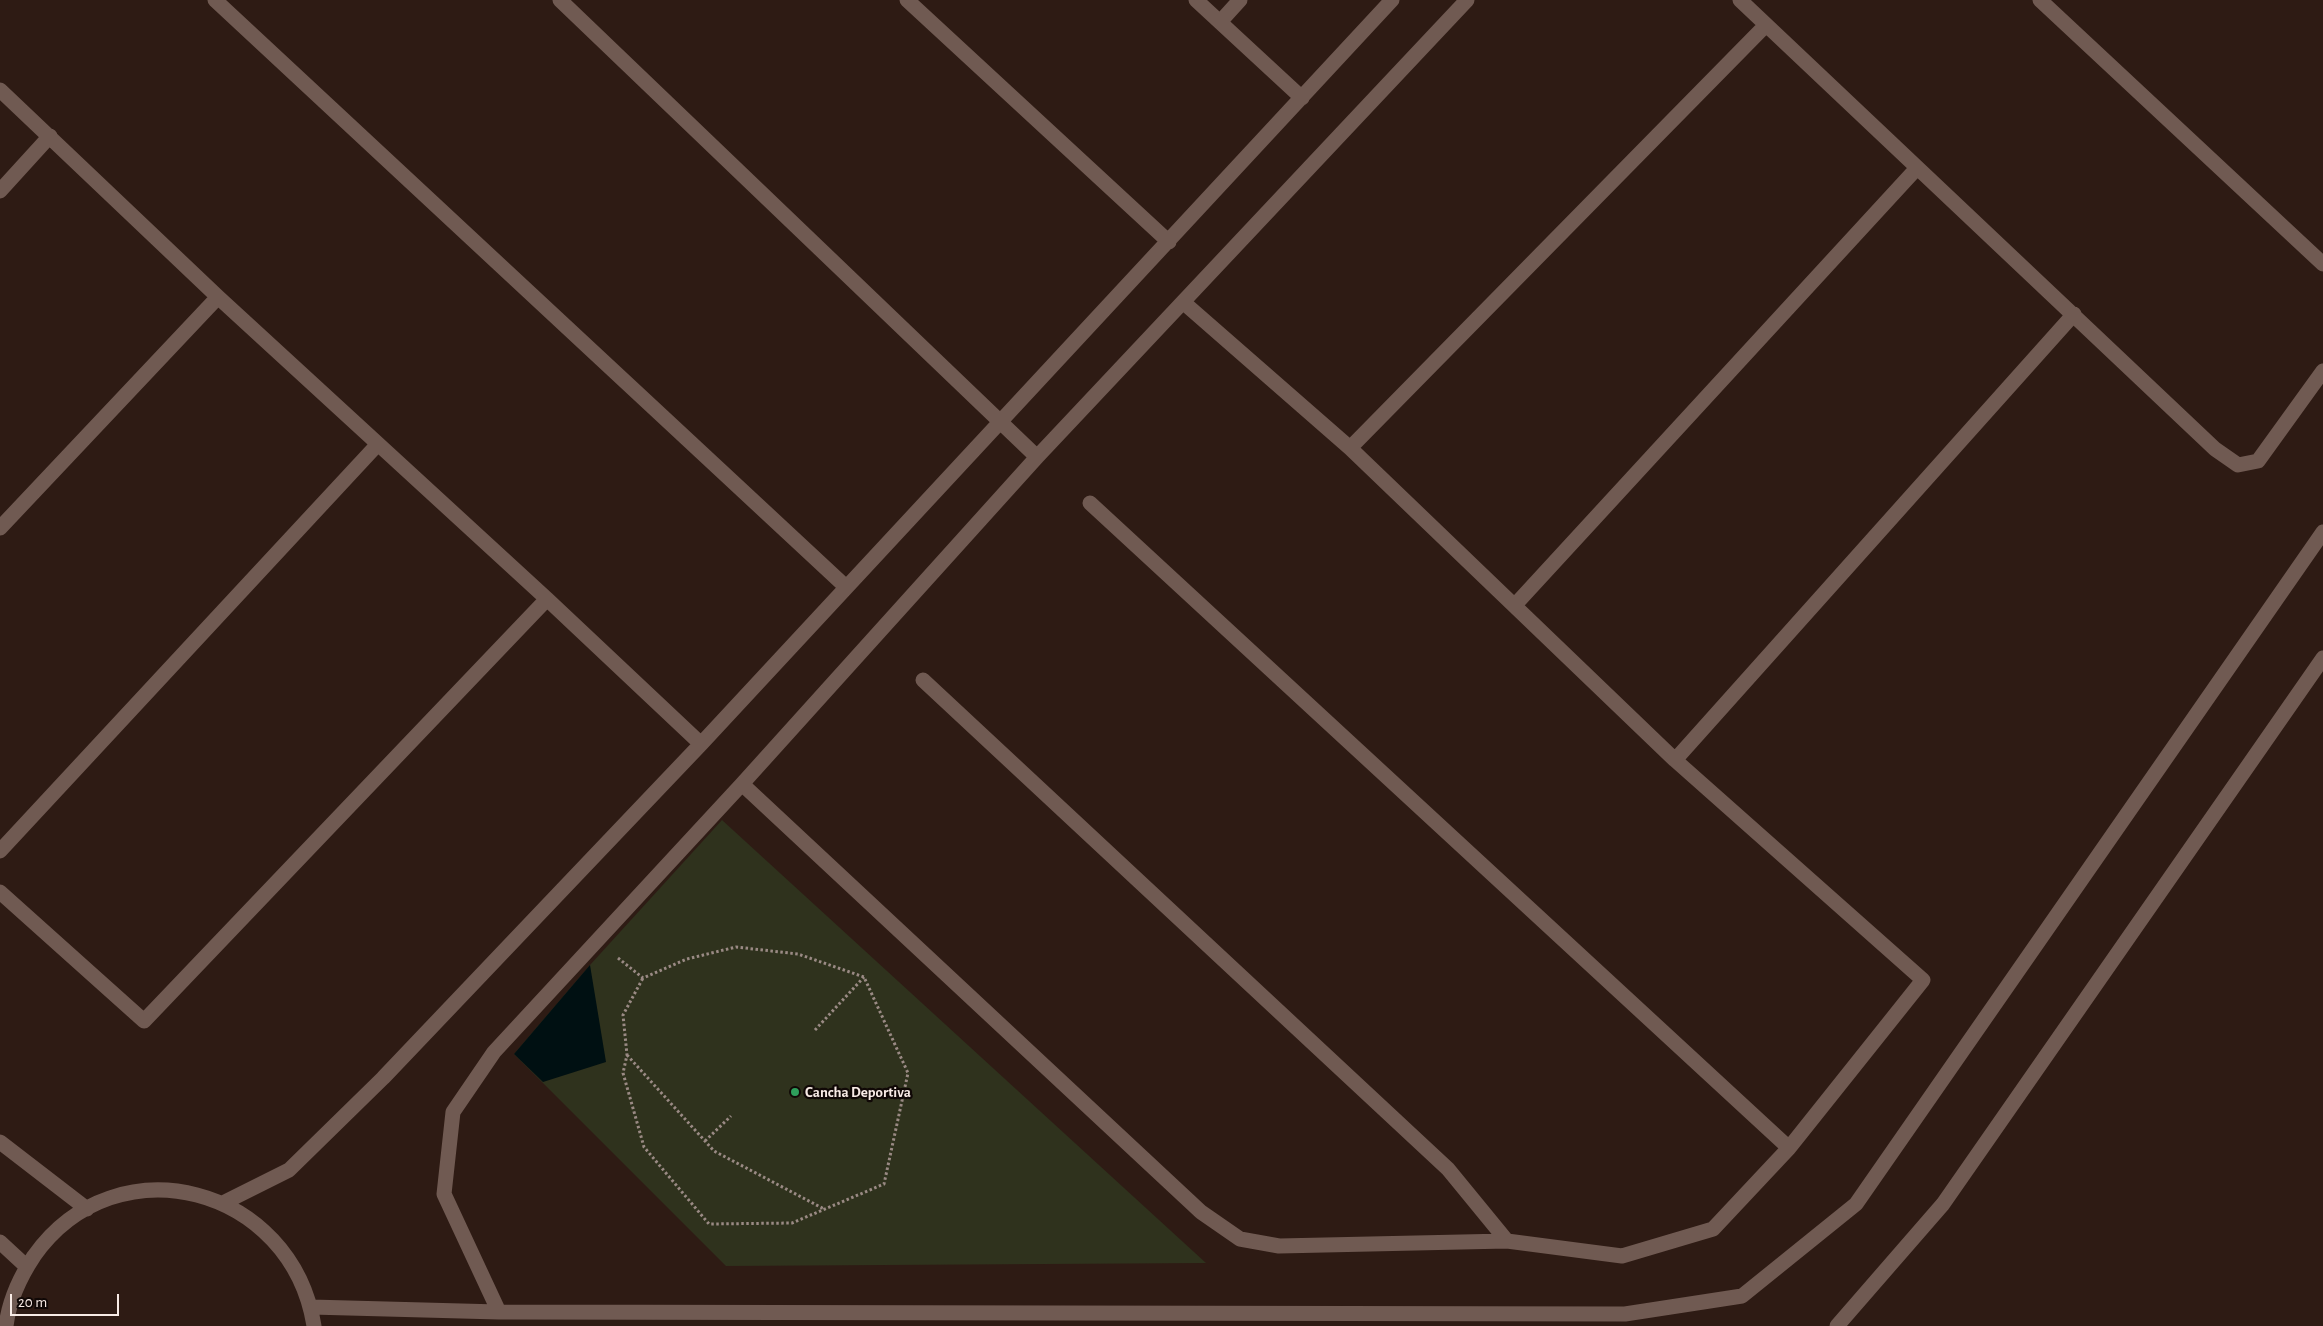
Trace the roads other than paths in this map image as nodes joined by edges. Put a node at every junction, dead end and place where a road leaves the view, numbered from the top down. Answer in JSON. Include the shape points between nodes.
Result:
{"nodes":[{"id":1,"x":215,"y":0,"type":"edge"},
{"id":2,"x":560,"y":0,"type":"edge"},
{"id":3,"x":907,"y":0,"type":"edge"},
{"id":4,"x":1196,"y":0,"type":"edge"},
{"id":5,"x":1240,"y":0,"type":"edge"},
{"id":6,"x":1392,"y":0,"type":"edge"},
{"id":7,"x":1467,"y":0,"type":"edge"},
{"id":8,"x":1740,"y":0,"type":"edge"},
{"id":9,"x":2040,"y":0,"type":"edge"},
{"id":10,"x":1220,"y":22,"type":"junction"},
{"id":11,"x":1766,"y":25,"type":"junction"},
{"id":12,"x":0,"y":90,"type":"edge"},
{"id":13,"x":1302,"y":98,"type":"junction"},
{"id":14,"x":50,"y":136,"type":"junction"},
{"id":15,"x":1917,"y":168,"type":"junction"},
{"id":16,"x":0,"y":191,"type":"edge"},
{"id":17,"x":1170,"y":242,"type":"junction"},
{"id":18,"x":2323,"y":264,"type":"edge"},
{"id":19,"x":218,"y":297,"type":"junction"},
{"id":20,"x":1183,"y":302,"type":"junction"},
{"id":21,"x":2074,"y":314,"type":"junction"},
{"id":22,"x":2323,"y":371,"type":"edge"},
{"id":23,"x":999,"y":423,"type":"junction"},
{"id":24,"x":378,"y":444,"type":"junction"},
{"id":25,"x":1350,"y":448,"type":"junction"},
{"id":26,"x":1037,"y":457,"type":"junction"},
{"id":27,"x":1090,"y":503,"type":"dead end"},
{"id":28,"x":0,"y":528,"type":"edge"},
{"id":29,"x":2323,"y":532,"type":"edge"},
{"id":30,"x":846,"y":587,"type":"junction"},
{"id":31,"x":547,"y":599,"type":"junction"},
{"id":32,"x":1515,"y":606,"type":"junction"},
{"id":33,"x":2323,"y":658,"type":"edge"},
{"id":34,"x":923,"y":680,"type":"dead end"},
{"id":35,"x":701,"y":744,"type":"junction"},
{"id":36,"x":1675,"y":760,"type":"junction"},
{"id":37,"x":742,"y":784,"type":"junction"},
{"id":38,"x":0,"y":851,"type":"edge"},
{"id":39,"x":0,"y":892,"type":"edge"},
{"id":40,"x":0,"y":1142,"type":"edge"},
{"id":41,"x":1790,"y":1148,"type":"junction"},
{"id":42,"x":223,"y":1203,"type":"junction"},
{"id":43,"x":87,"y":1208,"type":"junction"},
{"id":44,"x":1507,"y":1241,"type":"junction"},
{"id":45,"x":0,"y":1242,"type":"edge"},
{"id":46,"x":27,"y":1267,"type":"junction"},
{"id":47,"x":311,"y":1307,"type":"junction"},
{"id":48,"x":499,"y":1312,"type":"junction"},
{"id":49,"x":6,"y":1326,"type":"edge"},
{"id":50,"x":314,"y":1326,"type":"edge"},
{"id":51,"x":1837,"y":1326,"type":"edge"}],
"edges":[{"from":1,"to":30,"type":"street"},
{"from":2,"to":23,"type":"street"},
{"from":3,"to":17,"type":"street"},
{"from":4,"to":10,"type":"street"},
{"from":5,"to":10,"type":"street"},
{"from":6,"to":13,"type":"street"},
{"from":7,"to":20,"type":"street"},
{"from":8,"to":11,"type":"street"},
{"from":9,"to":18,"type":"street"},
{"from":10,"to":13,"type":"street"},
{"from":11,"to":15,"type":"street"},
{"from":11,"to":25,"type":"street"},
{"from":12,"to":14,"type":"street"},
{"from":13,"to":17,"type":"street"},
{"from":14,"to":16,"type":"street"},
{"from":14,"to":19,"type":"street"},
{"from":15,"to":21,"type":"street"},
{"from":15,"to":32,"type":"street"},
{"from":17,"to":23,"type":"street"},
{"from":19,"to":24,"type":"street"},
{"from":19,"to":28,"type":"street"},
{"from":20,"to":25,"type":"street"},
{"from":20,"to":26,"type":"street"},
{"from":21,"to":22,"type":"street","via":[[2215,449],[2238,465],[2258,461]]},
{"from":21,"to":36,"type":"street"},
{"from":23,"to":26,"type":"street"},
{"from":23,"to":30,"type":"street"},
{"from":24,"to":31,"type":"street"},
{"from":24,"to":38,"type":"street"},
{"from":25,"to":32,"type":"street"},
{"from":26,"to":37,"type":"street"},
{"from":27,"to":41,"type":"street"},
{"from":29,"to":48,"type":"street","via":[[1856,1204],[1742,1296],[1625,1314]]},
{"from":30,"to":35,"type":"street"},
{"from":31,"to":35,"type":"street"},
{"from":31,"to":39,"type":"street","via":[[144,1022]]},
{"from":32,"to":36,"type":"street"},
{"from":33,"to":51,"type":"street","via":[[1943,1204]]},
{"from":34,"to":44,"type":"street","via":[[1448,1169]]},
{"from":35,"to":42,"type":"street","via":[[383,1078],[289,1170]]},
{"from":36,"to":41,"type":"street","via":[[1923,980]]},
{"from":37,"to":44,"type":"street","via":[[1201,1212],[1240,1239],[1278,1246]]},
{"from":37,"to":48,"type":"street","via":[[494,1052],[453,1112],[444,1194]]},
{"from":40,"to":43,"type":"street"},
{"from":41,"to":44,"type":"street","via":[[1713,1229],[1622,1256]]},
{"from":42,"to":43,"type":"street","via":[[197,1194],[141,1192]]},
{"from":42,"to":47,"type":"street","via":[[263,1229],[288,1256]]},
{"from":43,"to":46,"type":"street","via":[[43,1244]]},
{"from":45,"to":46,"type":"street"},
{"from":46,"to":49,"type":"street","via":[[14,1292]]},
{"from":47,"to":48,"type":"street"},
{"from":47,"to":50,"type":"street"}]}
